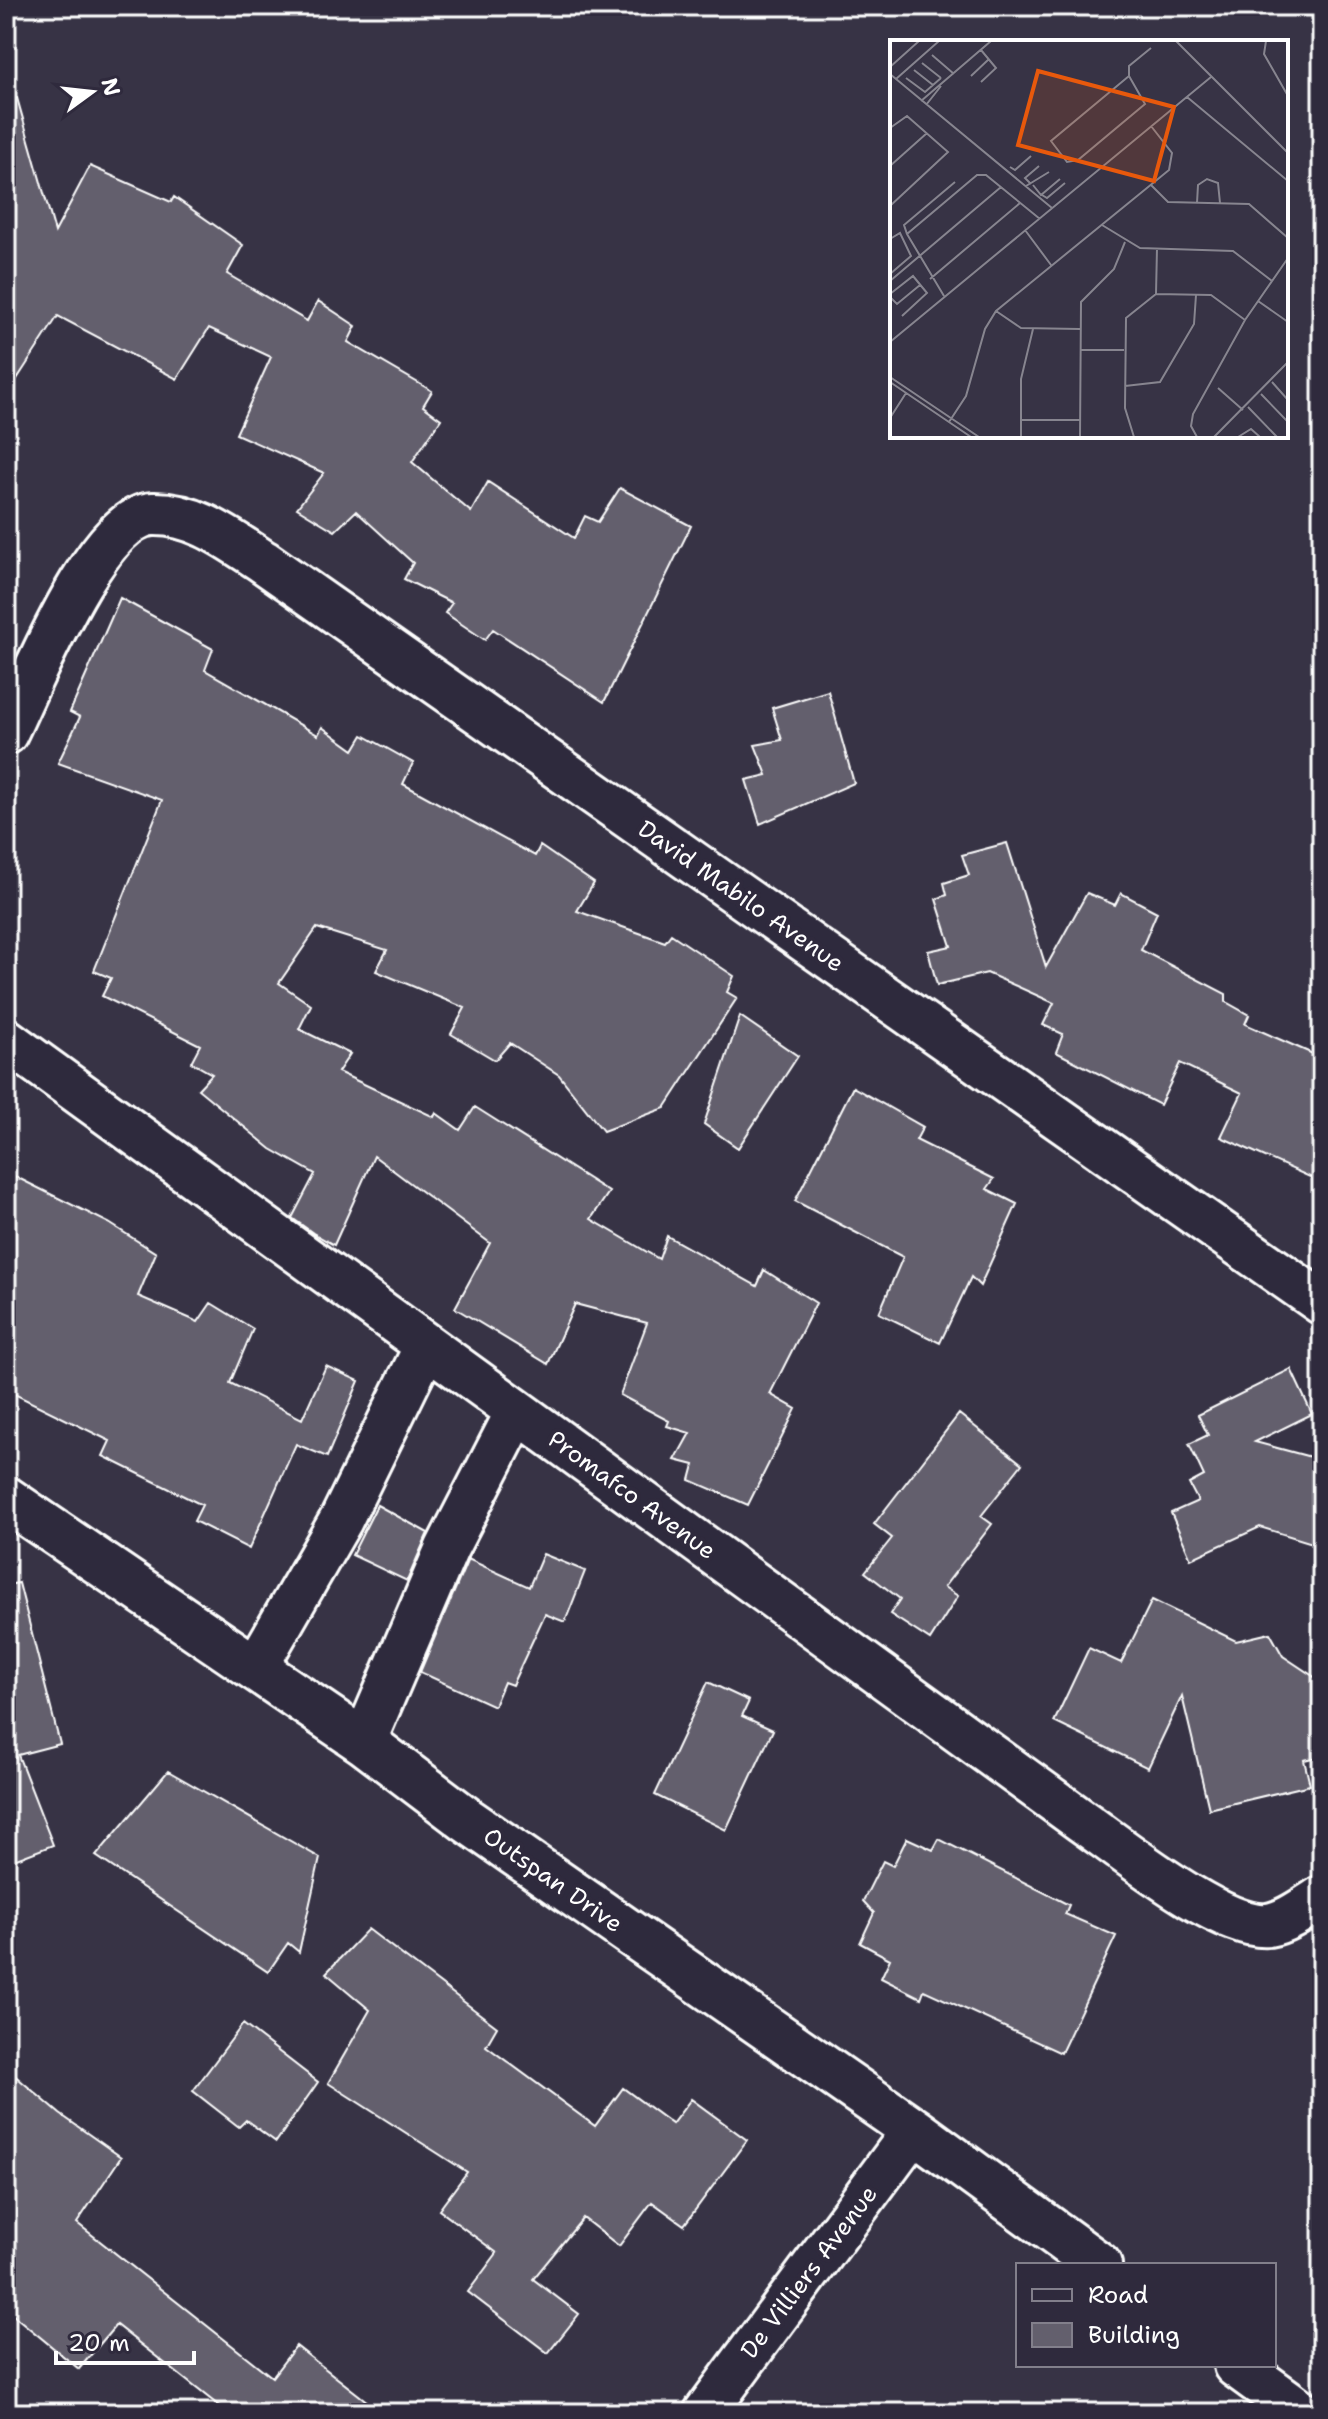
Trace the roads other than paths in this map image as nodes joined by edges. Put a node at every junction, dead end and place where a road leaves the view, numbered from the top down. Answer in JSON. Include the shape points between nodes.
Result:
{"nodes":[{"id":1,"x":6,"y":733,"type":"edge"},
{"id":2,"x":6,"y":1040,"type":"edge"},
{"id":3,"x":1322,"y":1303,"type":"edge"},
{"id":4,"x":426,"y":1346,"type":"junction"},
{"id":5,"x":517,"y":1412,"type":"junction"},
{"id":6,"x":6,"y":1499,"type":"edge"},
{"id":7,"x":255,"y":1669,"type":"junction"},
{"id":8,"x":364,"y":1742,"type":"junction"},
{"id":9,"x":1322,"y":1897,"type":"edge"},
{"id":10,"x":914,"y":2130,"type":"junction"},
{"id":11,"x":1096,"y":2263,"type":"edge"},
{"id":12,"x":1239,"y":2367,"type":"edge"},
{"id":13,"x":705,"y":2413,"type":"edge"},
{"id":14,"x":1302,"y":2413,"type":"edge"}],
"edges":[{"from":1,"to":3,"type":"street","name":"David Mabilo Avenue","via":[[87,571],[125,523],[149,514],[205,525]]},
{"from":2,"to":4,"type":"street","name":"Promafco Avenue"},
{"from":4,"to":5,"type":"street","name":"Promafco Avenue"},
{"from":4,"to":7,"type":"street","via":[[341,1520]]},
{"from":5,"to":8,"type":"street","via":[[440,1567]]},
{"from":5,"to":9,"type":"street","name":"Promafco Avenue","via":[[1190,1895],[1241,1924],[1269,1925]]},
{"from":6,"to":7,"type":"street","name":"Outspan Drive"},
{"from":7,"to":8,"type":"street","name":"Outspan Drive"},
{"from":8,"to":10,"type":"street","name":"Outspan Drive","via":[[480,1830]]},
{"from":10,"to":11,"type":"street","name":"Outspan Drive"},
{"from":10,"to":13,"type":"street","name":"De Villiers Avenue"},
{"from":12,"to":14,"type":"street"}]}
